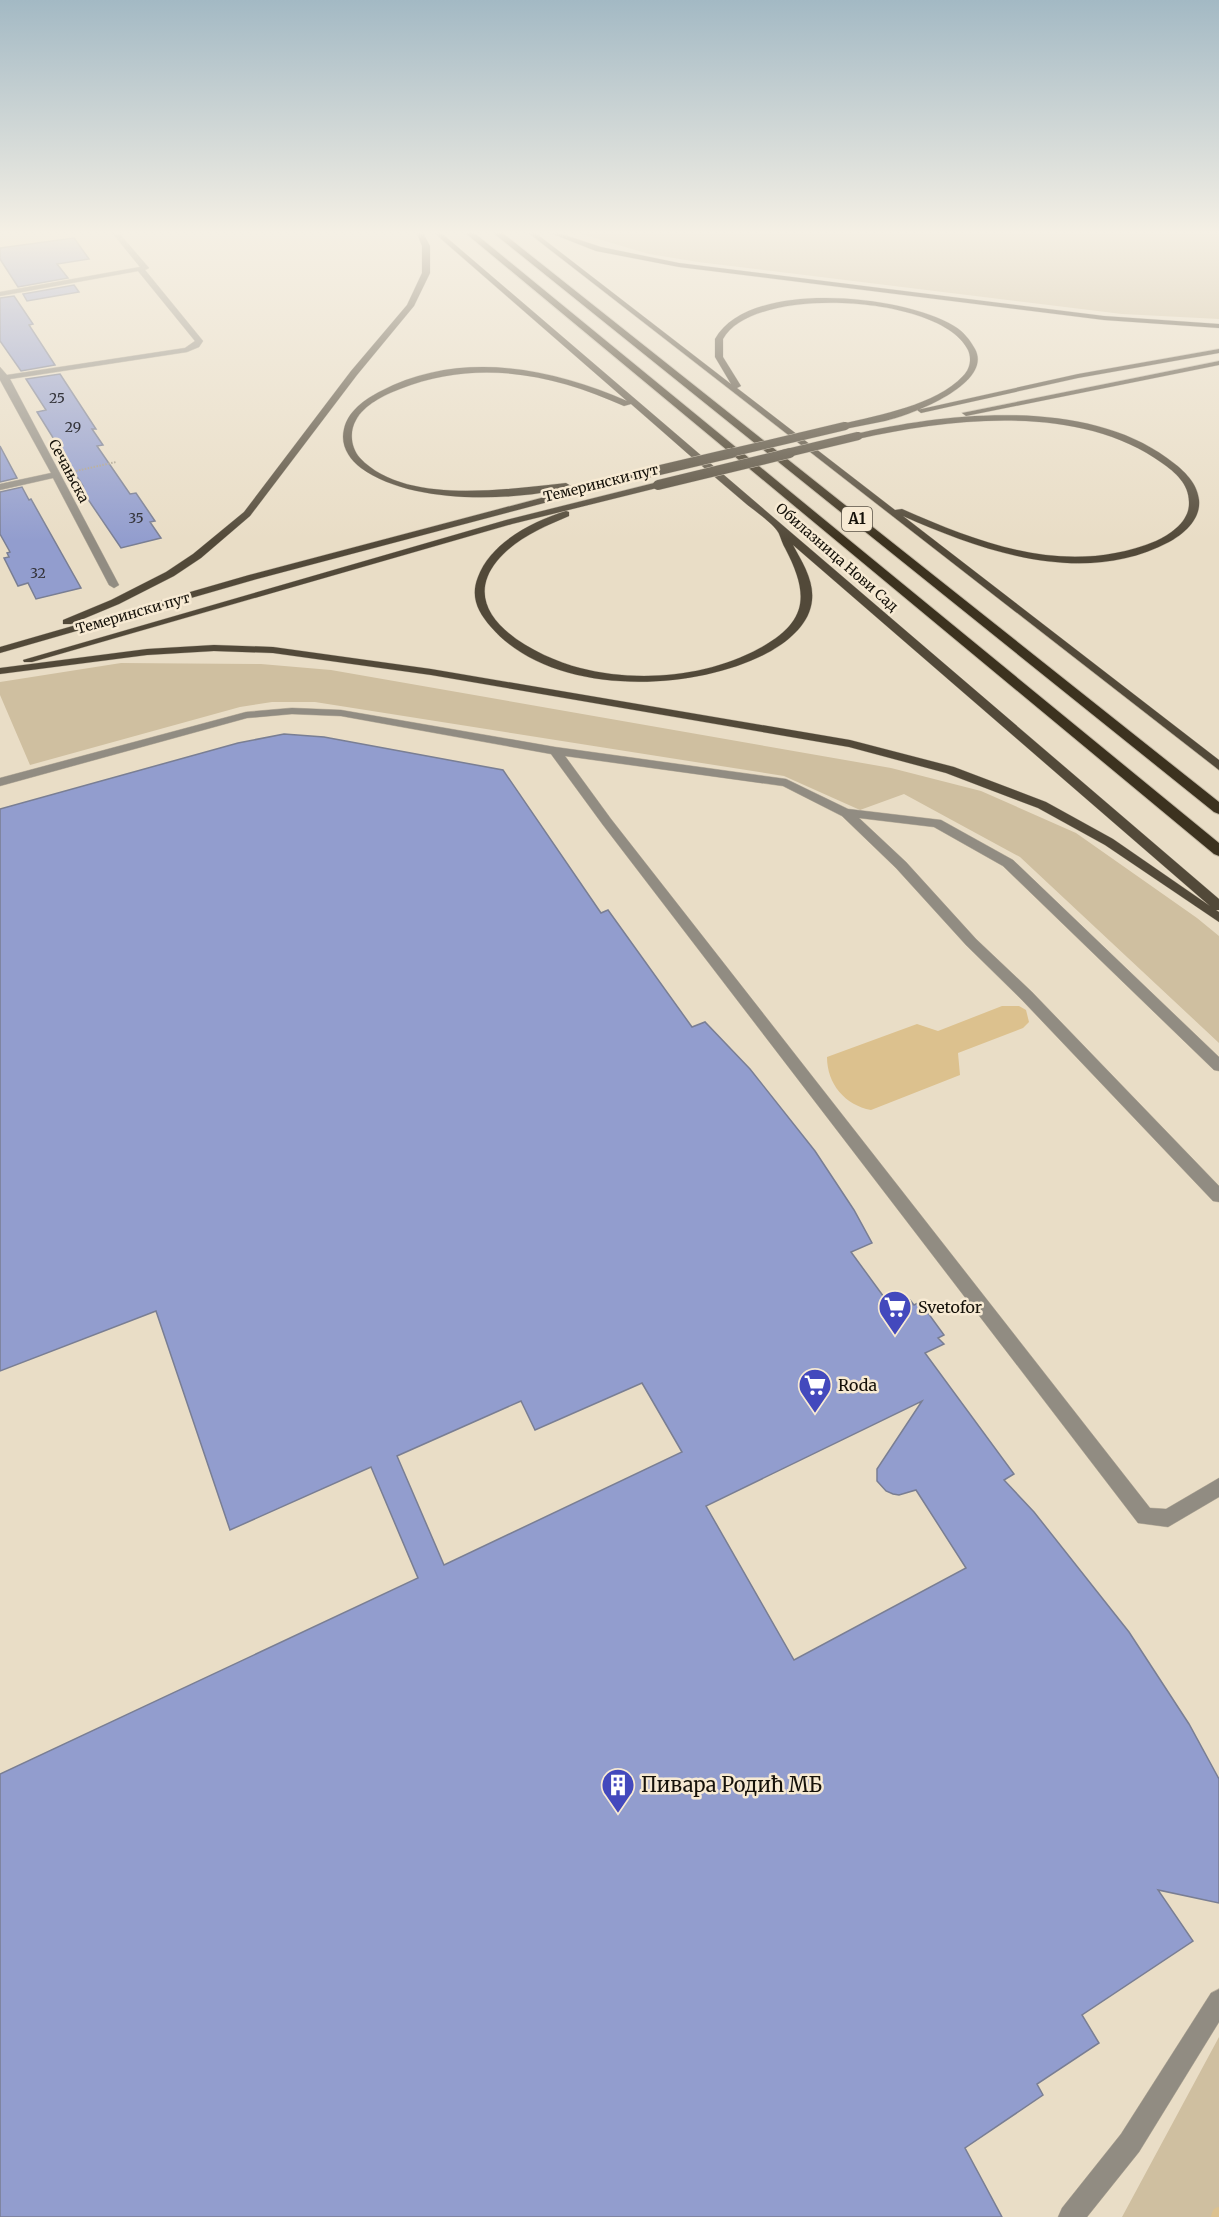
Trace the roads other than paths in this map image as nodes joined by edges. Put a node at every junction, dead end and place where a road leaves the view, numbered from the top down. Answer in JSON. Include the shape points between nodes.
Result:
{"nodes":[{"id":1,"x":195,"y":334,"type":"edge"},
{"id":2,"x":387,"y":334,"type":"edge"},
{"id":3,"x":554,"y":334,"type":"edge"},
{"id":4,"x":592,"y":334,"type":"edge"},
{"id":5,"x":625,"y":334,"type":"edge"},
{"id":6,"x":663,"y":334,"type":"edge"},
{"id":7,"x":723,"y":334,"type":"edge"},
{"id":8,"x":960,"y":334,"type":"edge"},
{"id":9,"x":1219,"y":351,"type":"edge"},
{"id":10,"x":1219,"y":363,"type":"edge"},
{"id":11,"x":1,"y":374,"type":"edge"},
{"id":12,"x":746,"y":398,"type":"junction"},
{"id":13,"x":646,"y":414,"type":"junction"},
{"id":14,"x":882,"y":419,"type":"junction"},
{"id":15,"x":904,"y":425,"type":"junction"},
{"id":16,"x":56,"y":475,"type":"junction"},
{"id":17,"x":620,"y":480,"type":"junction"},
{"id":18,"x":0,"y":487,"type":"edge"},
{"id":19,"x":607,"y":495,"type":"junction"},
{"id":20,"x":874,"y":499,"type":"junction"},
{"id":21,"x":780,"y":528,"type":"junction"},
{"id":22,"x":114,"y":585,"type":"dead end"},
{"id":23,"x":0,"y":649,"type":"edge"},
{"id":24,"x":0,"y":670,"type":"edge"},
{"id":25,"x":555,"y":751,"type":"junction"},
{"id":26,"x":1219,"y":766,"type":"edge"},
{"id":27,"x":0,"y":782,"type":"edge"},
{"id":28,"x":1219,"y":809,"type":"edge"},
{"id":29,"x":846,"y":813,"type":"junction"},
{"id":30,"x":1219,"y":851,"type":"edge"},
{"id":31,"x":1219,"y":906,"type":"edge"},
{"id":32,"x":1219,"y":918,"type":"edge"},
{"id":33,"x":1219,"y":1066,"type":"edge"},
{"id":34,"x":1219,"y":1196,"type":"edge"},
{"id":35,"x":1219,"y":1487,"type":"edge"},
{"id":36,"x":1219,"y":2001,"type":"edge"},
{"id":37,"x":1071,"y":2217,"type":"edge"}],
"edges":[{"from":1,"to":11,"type":"street","via":[[199,341],[186,350],[69,369]]},
{"from":2,"to":23,"type":"main road","via":[[247,514],[197,556],[146,587]]},
{"from":3,"to":13,"type":"main road","name":"Обилазница Нови Сад"},
{"from":4,"to":30,"type":"highway","number":"A1"},
{"from":5,"to":28,"type":"highway","number":"A1"},
{"from":6,"to":12,"type":"main road"},
{"from":7,"to":12,"type":"main road","via":[[717,348],[722,364]]},
{"from":8,"to":14,"type":"main road","via":[[971,345],[975,356],[967,377]]},
{"from":9,"to":14,"type":"main road","name":"Темерински пут","via":[[1078,376]]},
{"from":10,"to":15,"type":"main road","name":"Темерински пут"},
{"from":11,"to":16,"type":"street","name":"Сечањска"},
{"from":12,"to":20,"type":"main road"},
{"from":13,"to":17,"type":"main road","via":[[567,379],[522,371],[475,370],[419,379],[380,395],[356,414],[347,434],[351,452],[362,465],[392,481],[426,490],[463,494],[507,492]]},
{"from":13,"to":21,"type":"main road","name":"Обилазница Нови Сад"},
{"from":14,"to":17,"type":"main road","name":"Темерински пут","bridge":true},
{"from":15,"to":19,"type":"main road","name":"Темерински пут","bridge":true},
{"from":15,"to":20,"type":"main road","via":[[1026,418],[1104,431],[1170,463],[1191,488],[1193,512],[1169,539],[1142,550],[1108,557],[1054,559],[974,543]]},
{"from":16,"to":18,"type":"street"},
{"from":16,"to":22,"type":"street","name":"Сечањска"},
{"from":17,"to":23,"type":"main road","name":"Темерински пут"},
{"from":19,"to":21,"type":"main road","via":[[511,542],[485,569],[480,589],[482,609],[507,640],[533,656],[592,674],[657,679],[694,675],[747,660],[778,643],[795,628],[807,601],[802,573]]},
{"from":19,"to":24,"type":"main road","name":"Темерински пут","via":[[212,605]]},
{"from":20,"to":26,"type":"main road"},
{"from":21,"to":31,"type":"main road","name":"Обилазница Нови Сад"},
{"from":24,"to":32,"type":"main road","via":[[147,652],[273,650],[431,672],[850,744],[950,770],[1042,805],[1109,842]]},
{"from":25,"to":27,"type":"street","via":[[341,713],[292,711],[237,717]]},
{"from":25,"to":29,"type":"street","via":[[786,783]]},
{"from":25,"to":35,"type":"street","via":[[1145,1517],[1168,1518]]},
{"from":29,"to":33,"type":"street","via":[[937,822],[1008,863]]},
{"from":29,"to":34,"type":"street"},
{"from":36,"to":37,"type":"street","via":[[1130,2143]]}]}
